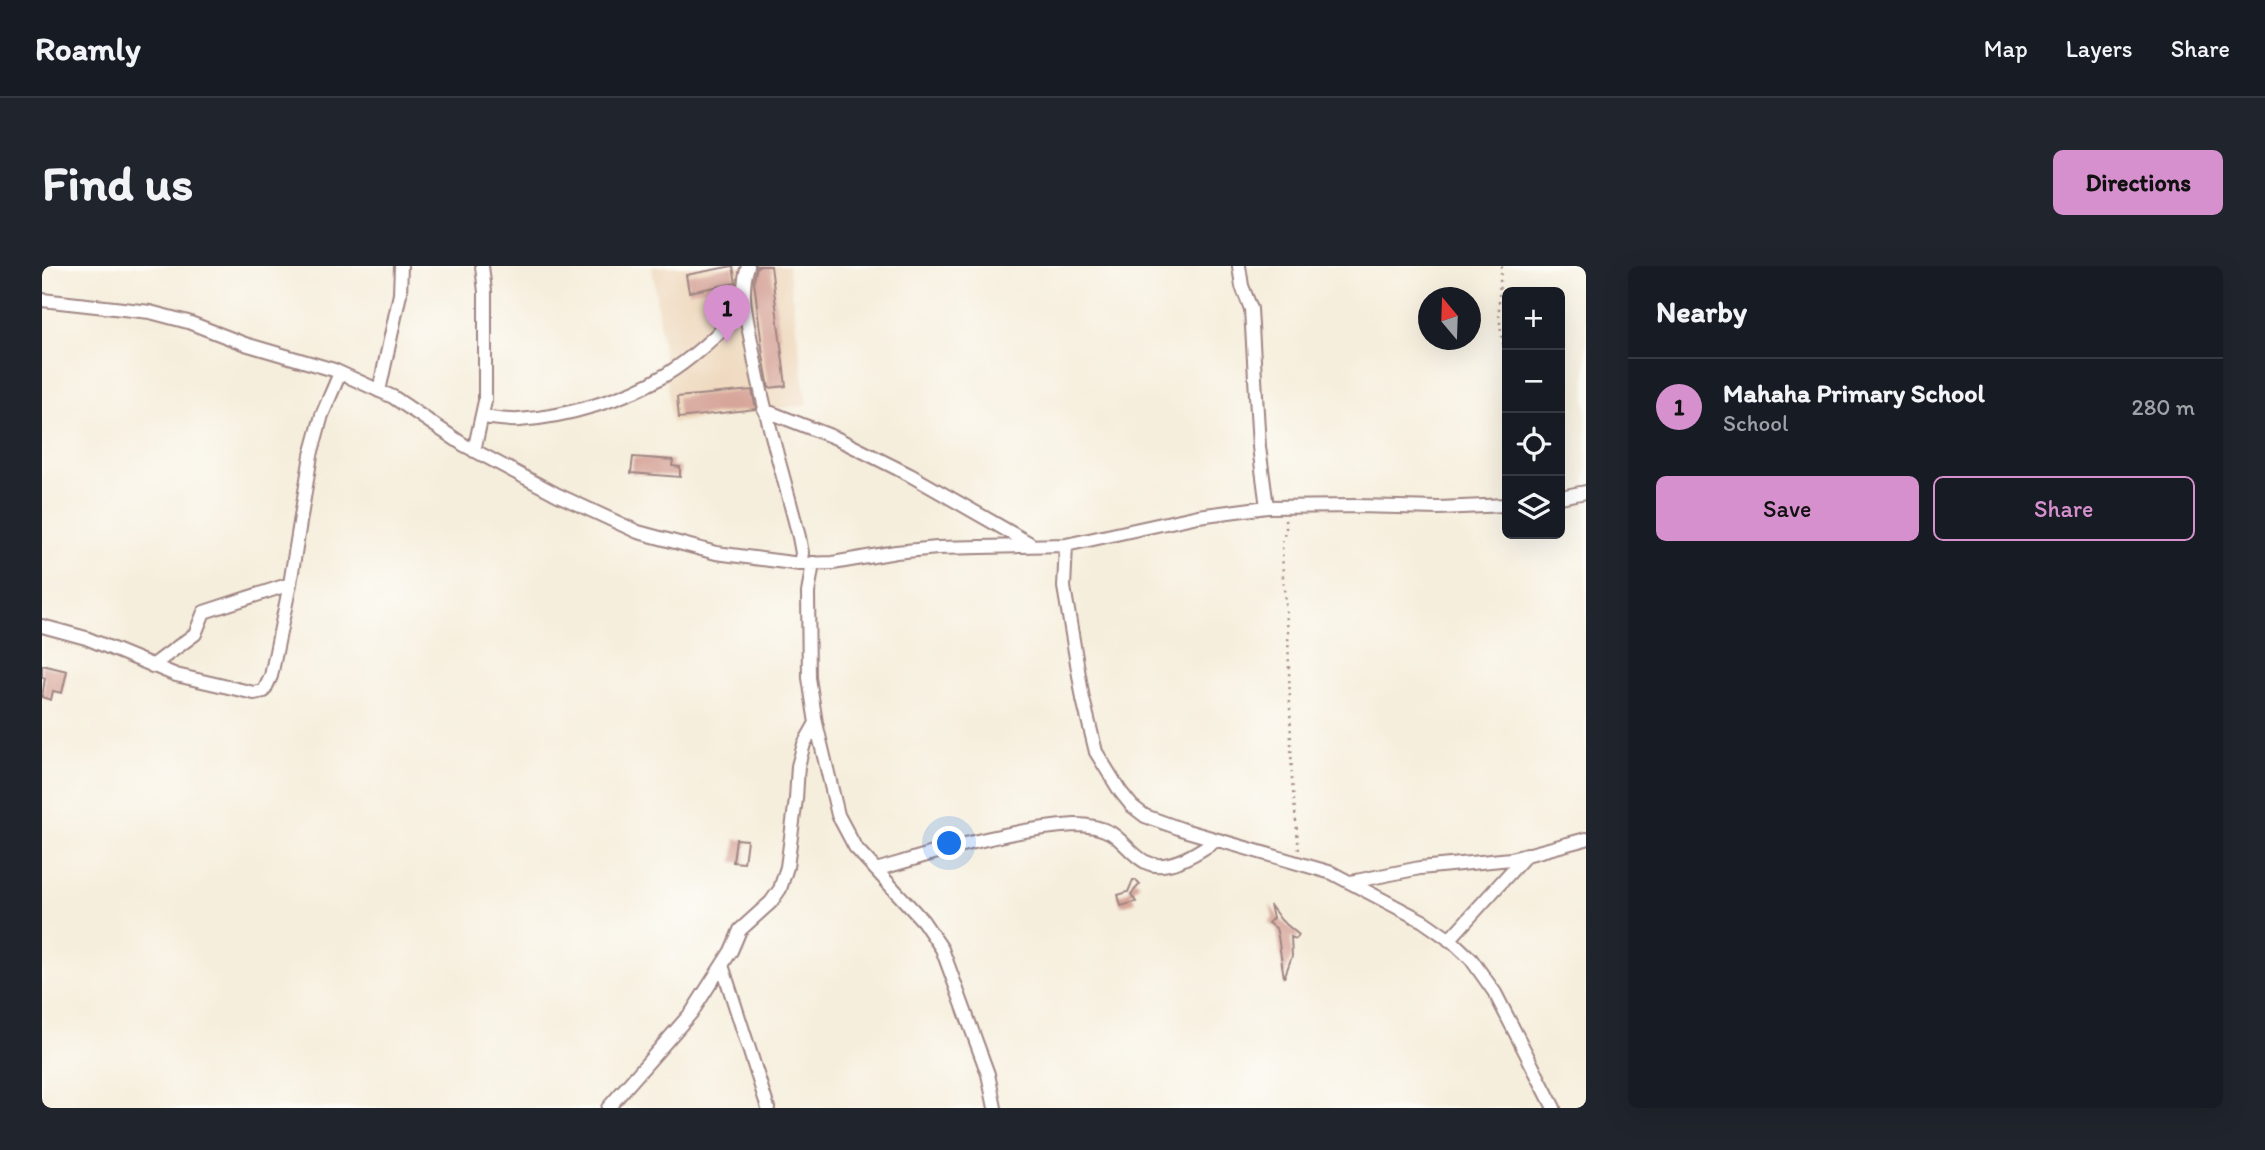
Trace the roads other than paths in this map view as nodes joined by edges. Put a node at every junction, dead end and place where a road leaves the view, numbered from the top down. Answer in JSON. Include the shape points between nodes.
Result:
{"nodes":[{"id":1,"x":401,"y":266,"type":"edge"},
{"id":2,"x":482,"y":266,"type":"edge"},
{"id":3,"x":748,"y":266,"type":"edge"},
{"id":4,"x":1239,"y":266,"type":"edge"},
{"id":5,"x":42,"y":300,"type":"edge"},
{"id":6,"x":745,"y":308,"type":"junction"},
{"id":7,"x":340,"y":373,"type":"junction"},
{"id":8,"x":379,"y":391,"type":"junction"},
{"id":9,"x":764,"y":410,"type":"junction"},
{"id":10,"x":482,"y":417,"type":"junction"},
{"id":11,"x":474,"y":451,"type":"junction"},
{"id":12,"x":1586,"y":492,"type":"edge"},
{"id":13,"x":1565,"y":496,"type":"edge"},
{"id":14,"x":1502,"y":506,"type":"edge"},
{"id":15,"x":1267,"y":507,"type":"junction"},
{"id":16,"x":1032,"y":545,"type":"junction"},
{"id":17,"x":1066,"y":545,"type":"junction"},
{"id":18,"x":807,"y":563,"type":"junction"},
{"id":19,"x":290,"y":584,"type":"junction"},
{"id":20,"x":42,"y":626,"type":"edge"},
{"id":21,"x":152,"y":666,"type":"junction"},
{"id":22,"x":816,"y":723,"type":"junction"},
{"id":23,"x":1586,"y":839,"type":"edge"},
{"id":24,"x":1217,"y":840,"type":"junction"},
{"id":25,"x":1528,"y":854,"type":"junction"},
{"id":26,"x":876,"y":870,"type":"junction"},
{"id":27,"x":1351,"y":882,"type":"junction"},
{"id":28,"x":1449,"y":940,"type":"junction"},
{"id":29,"x":722,"y":965,"type":"junction"},
{"id":30,"x":608,"y":1108,"type":"edge"},
{"id":31,"x":768,"y":1108,"type":"edge"},
{"id":32,"x":995,"y":1108,"type":"edge"},
{"id":33,"x":1554,"y":1108,"type":"edge"}],
"edges":[{"from":1,"to":8,"type":"street","via":[[400,294]]},
{"from":2,"to":10,"type":"street"},
{"from":3,"to":6,"type":"street"},
{"from":4,"to":15,"type":"street","via":[[1251,309]]},
{"from":5,"to":7,"type":"street","via":[[150,312]]},
{"from":6,"to":9,"type":"street"},
{"from":6,"to":10,"type":"street","via":[[666,374],[629,392],[589,407],[534,418]]},
{"from":7,"to":8,"type":"street"},
{"from":7,"to":19,"type":"street","via":[[311,455]]},
{"from":8,"to":11,"type":"street"},
{"from":9,"to":16,"type":"street","via":[[836,438],[910,475]]},
{"from":9,"to":18,"type":"street"},
{"from":10,"to":11,"type":"street"},
{"from":11,"to":18,"type":"street","via":[[638,532],[716,553]]},
{"from":12,"to":13,"type":"street"},
{"from":14,"to":15,"type":"street"},
{"from":15,"to":17,"type":"street","via":[[1198,516]]},
{"from":16,"to":17,"type":"street"},
{"from":16,"to":18,"type":"street","via":[[937,548]]},
{"from":17,"to":24,"type":"street","via":[[1065,587],[1076,669],[1097,752],[1120,791],[1145,816]]},
{"from":18,"to":22,"type":"street","via":[[809,678]]},
{"from":19,"to":21,"type":"street","via":[[204,612],[195,634]]},
{"from":19,"to":21,"type":"street","via":[[264,691],[217,685]]},
{"from":20,"to":21,"type":"street","via":[[86,638]]},
{"from":22,"to":26,"type":"street","via":[[838,815],[855,847]]},
{"from":22,"to":29,"type":"street","via":[[798,766],[787,867],[780,889],[740,930]]},
{"from":23,"to":25,"type":"street"},
{"from":24,"to":26,"type":"street","via":[[1187,858],[1158,866],[1136,858],[1111,833],[1074,825],[997,838]]},
{"from":24,"to":27,"type":"street"},
{"from":25,"to":27,"type":"street"},
{"from":25,"to":28,"type":"street"},
{"from":26,"to":32,"type":"street","via":[[942,949],[988,1074]]},
{"from":27,"to":28,"type":"street"},
{"from":28,"to":33,"type":"street","via":[[1471,959],[1494,993]]},
{"from":29,"to":30,"type":"street","via":[[692,1012]]},
{"from":29,"to":31,"type":"street"}]}
